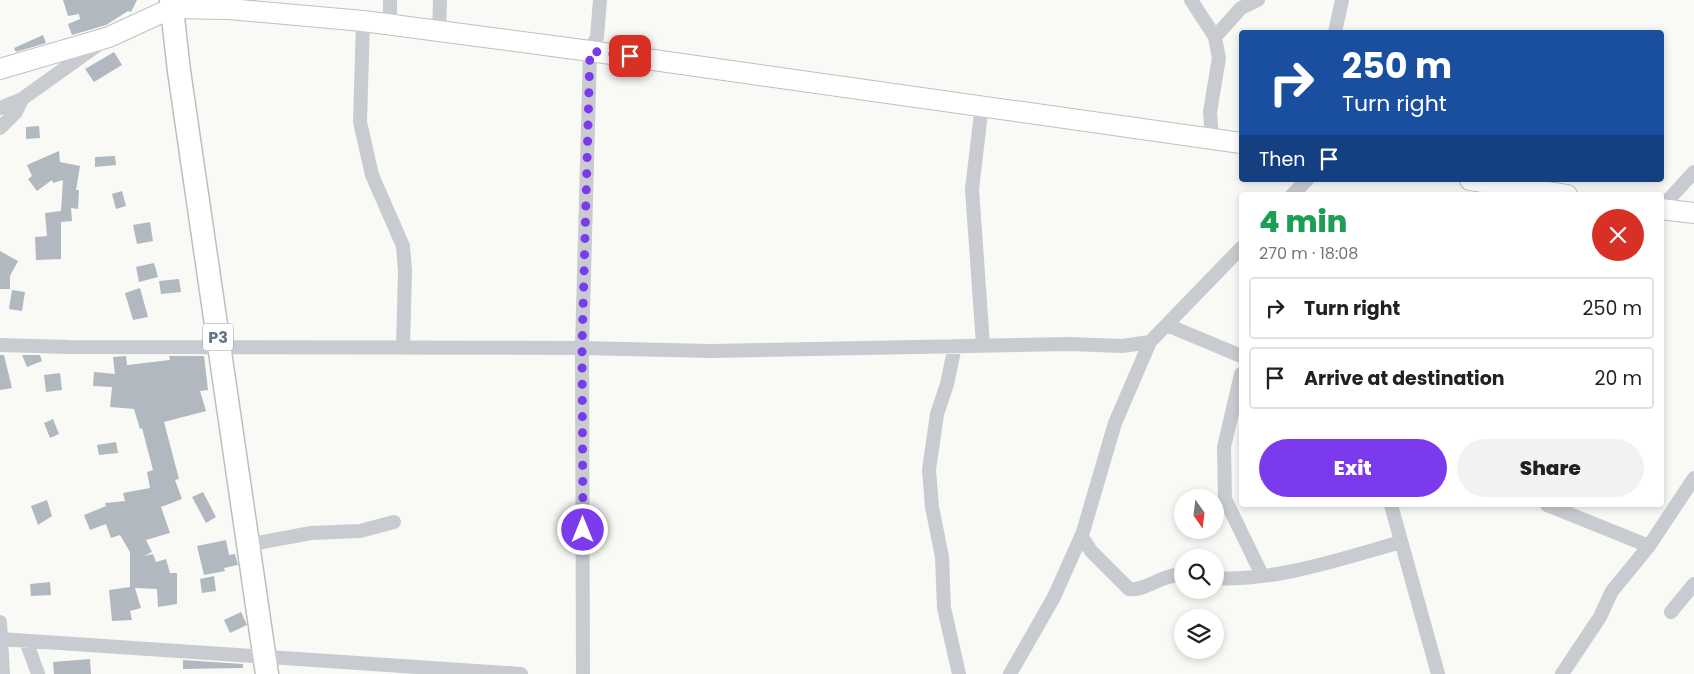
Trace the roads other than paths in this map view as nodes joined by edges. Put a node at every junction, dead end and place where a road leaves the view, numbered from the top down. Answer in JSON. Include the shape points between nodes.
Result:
{"nodes":[{"id":1,"x":390,"y":0,"type":"edge"},
{"id":2,"x":440,"y":0,"type":"edge"},
{"id":3,"x":600,"y":0,"type":"edge"},
{"id":4,"x":1191,"y":0,"type":"edge"},
{"id":5,"x":1258,"y":0,"type":"edge"},
{"id":6,"x":1342,"y":0,"type":"edge"},
{"id":7,"x":172,"y":4,"type":"edge"},
{"id":8,"x":230,"y":5,"type":"edge"},
{"id":9,"x":363,"y":21,"type":"junction"},
{"id":10,"x":390,"y":26,"type":"junction"},
{"id":11,"x":1336,"y":30,"type":"edge"},
{"id":12,"x":439,"y":32,"type":"junction"},
{"id":13,"x":109,"y":36,"type":"junction"},
{"id":14,"x":1214,"y":37,"type":"junction"},
{"id":15,"x":590,"y":51,"type":"junction"},
{"id":16,"x":0,"y":69,"type":"edge"},
{"id":17,"x":22,"y":99,"type":"junction"},
{"id":18,"x":982,"y":105,"type":"junction"},
{"id":19,"x":0,"y":108,"type":"edge"},
{"id":20,"x":0,"y":128,"type":"edge"},
{"id":21,"x":1212,"y":138,"type":"junction"},
{"id":22,"x":1239,"y":143,"type":"edge"},
{"id":23,"x":1694,"y":172,"type":"edge"},
{"id":24,"x":1475,"y":182,"type":"edge"},
{"id":25,"x":1495,"y":190,"type":"edge"},
{"id":26,"x":1524,"y":192,"type":"edge"},
{"id":27,"x":1664,"y":205,"type":"edge"},
{"id":28,"x":1664,"y":208,"type":"edge"},
{"id":29,"x":1694,"y":213,"type":"edge"},
{"id":30,"x":1239,"y":250,"type":"edge"},
{"id":31,"x":1167,"y":325,"type":"junction"},
{"id":32,"x":1150,"y":342,"type":"junction"},
{"id":33,"x":0,"y":345,"type":"edge"},
{"id":34,"x":983,"y":345,"type":"junction"},
{"id":35,"x":219,"y":346,"type":"junction"},
{"id":36,"x":955,"y":346,"type":"junction"},
{"id":37,"x":403,"y":347,"type":"junction"},
{"id":38,"x":582,"y":348,"type":"junction"},
{"id":39,"x":1239,"y":355,"type":"edge"},
{"id":40,"x":1239,"y":383,"type":"edge"},
{"id":41,"x":1694,"y":478,"type":"edge"},
{"id":42,"x":1392,"y":507,"type":"edge"},
{"id":43,"x":1552,"y":507,"type":"edge"},
{"id":44,"x":394,"y":522,"type":"dead end"},
{"id":45,"x":1082,"y":537,"type":"junction"},
{"id":46,"x":1401,"y":542,"type":"junction"},
{"id":47,"x":248,"y":545,"type":"junction"},
{"id":48,"x":1649,"y":546,"type":"junction"},
{"id":49,"x":1262,"y":575,"type":"junction"},
{"id":50,"x":1174,"y":576,"type":"edge"},
{"id":51,"x":1224,"y":579,"type":"edge"},
{"id":52,"x":1694,"y":584,"type":"edge"},
{"id":53,"x":1671,"y":612,"type":"dead end"},
{"id":54,"x":0,"y":622,"type":"edge"},
{"id":55,"x":1,"y":639,"type":"edge"},
{"id":56,"x":26,"y":641,"type":"junction"},
{"id":57,"x":265,"y":665,"type":"edge"},
{"id":58,"x":3,"y":674,"type":"edge"},
{"id":59,"x":38,"y":674,"type":"edge"},
{"id":60,"x":521,"y":674,"type":"edge"},
{"id":61,"x":583,"y":674,"type":"edge"},
{"id":62,"x":959,"y":674,"type":"edge"},
{"id":63,"x":1010,"y":674,"type":"edge"},
{"id":64,"x":1438,"y":674,"type":"edge"},
{"id":65,"x":1562,"y":674,"type":"edge"}],
"edges":[{"from":1,"to":10,"type":"street"},
{"from":2,"to":12,"type":"street"},
{"from":3,"to":15,"type":"street","via":[[597,37]]},
{"from":4,"to":14,"type":"street"},
{"from":5,"to":14,"type":"street","via":[[1241,8]]},
{"from":6,"to":11,"type":"street"},
{"from":7,"to":8,"type":"main road"},
{"from":7,"to":13,"type":"main road"},
{"from":7,"to":35,"type":"main road","number":"P3"},
{"from":8,"to":9,"type":"main road"},
{"from":9,"to":10,"type":"main road"},
{"from":9,"to":37,"type":"street","via":[[360,122],[372,175],[403,246]]},
{"from":10,"to":12,"type":"main road"},
{"from":12,"to":15,"type":"main road"},
{"from":13,"to":16,"type":"main road"},
{"from":13,"to":17,"type":"street"},
{"from":14,"to":21,"type":"street","via":[[1219,58],[1210,112]]},
{"from":15,"to":18,"type":"main road"},
{"from":15,"to":38,"type":"street"},
{"from":17,"to":19,"type":"street"},
{"from":17,"to":20,"type":"street","via":[[16,112]]},
{"from":18,"to":21,"type":"main road"},
{"from":18,"to":34,"type":"street","via":[[972,189]]},
{"from":21,"to":22,"type":"main road"},
{"from":23,"to":27,"type":"street"},
{"from":24,"to":25,"type":"main road"},
{"from":25,"to":26,"type":"main road"},
{"from":28,"to":29,"type":"main road"},
{"from":30,"to":31,"type":"street"},
{"from":31,"to":32,"type":"street"},
{"from":31,"to":39,"type":"street"},
{"from":32,"to":34,"type":"street","via":[[1122,346]]},
{"from":32,"to":45,"type":"street","via":[[1115,423]]},
{"from":33,"to":35,"type":"street"},
{"from":34,"to":36,"type":"street"},
{"from":35,"to":37,"type":"street"},
{"from":35,"to":47,"type":"main road","number":"P3"},
{"from":36,"to":38,"type":"street","via":[[712,351]]},
{"from":36,"to":62,"type":"street","via":[[937,414],[929,470],[942,556],[944,608]]},
{"from":37,"to":38,"type":"street"},
{"from":38,"to":61,"type":"street"},
{"from":40,"to":49,"type":"street","via":[[1224,447],[1225,499]]},
{"from":41,"to":48,"type":"street"},
{"from":42,"to":46,"type":"street"},
{"from":43,"to":48,"type":"street"},
{"from":44,"to":47,"type":"street","via":[[360,530],[311,533]]},
{"from":45,"to":50,"type":"street","via":[[1090,551],[1128,589]]},
{"from":45,"to":63,"type":"street","via":[[1054,597]]},
{"from":46,"to":49,"type":"street"},
{"from":46,"to":64,"type":"street"},
{"from":47,"to":57,"type":"main road","number":"P3"},
{"from":48,"to":65,"type":"street","via":[[1612,591],[1600,617]]},
{"from":49,"to":51,"type":"street","via":[[1238,580]]},
{"from":52,"to":53,"type":"street"},
{"from":54,"to":55,"type":"street"},
{"from":55,"to":56,"type":"street"},
{"from":55,"to":58,"type":"street"},
{"from":56,"to":57,"type":"street"},
{"from":56,"to":59,"type":"street"},
{"from":57,"to":60,"type":"street"}]}
